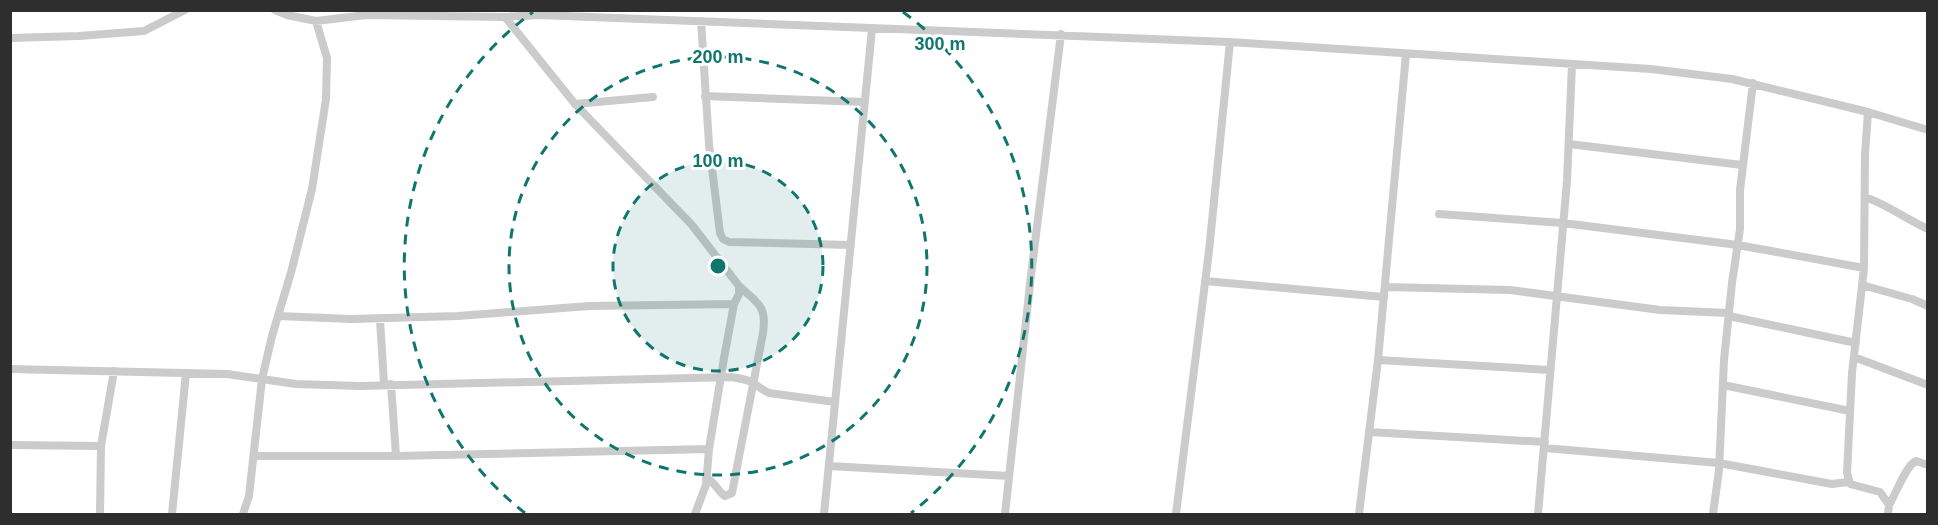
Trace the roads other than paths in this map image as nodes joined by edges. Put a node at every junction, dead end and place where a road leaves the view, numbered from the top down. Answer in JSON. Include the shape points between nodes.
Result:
{"nodes":[{"id":1,"x":185,"y":10,"type":"edge"},
{"id":2,"x":275,"y":10,"type":"edge"},
{"id":3,"x":505,"y":17,"type":"junction"},
{"id":4,"x":316,"y":21,"type":"junction"},
{"id":5,"x":701,"y":21,"type":"junction"},
{"id":6,"x":872,"y":29,"type":"junction"},
{"id":7,"x":1061,"y":34,"type":"junction"},
{"id":8,"x":10,"y":38,"type":"edge"},
{"id":9,"x":1230,"y":42,"type":"junction"},
{"id":10,"x":1406,"y":54,"type":"junction"},
{"id":11,"x":1572,"y":65,"type":"junction"},
{"id":12,"x":1753,"y":83,"type":"junction"},
{"id":13,"x":705,"y":96,"type":"junction"},
{"id":14,"x":654,"y":97,"type":"dead end"},
{"id":15,"x":865,"y":102,"type":"junction"},
{"id":16,"x":575,"y":104,"type":"junction"},
{"id":17,"x":1868,"y":112,"type":"junction"},
{"id":18,"x":1928,"y":130,"type":"edge"},
{"id":19,"x":1569,"y":144,"type":"junction"},
{"id":20,"x":1742,"y":165,"type":"junction"},
{"id":21,"x":1865,"y":197,"type":"junction"},
{"id":22,"x":1439,"y":214,"type":"dead end"},
{"id":23,"x":1563,"y":223,"type":"junction"},
{"id":24,"x":1928,"y":229,"type":"edge"},
{"id":25,"x":851,"y":245,"type":"junction"},
{"id":26,"x":1738,"y":245,"type":"junction"},
{"id":27,"x":1864,"y":268,"type":"junction"},
{"id":28,"x":1206,"y":281,"type":"junction"},
{"id":29,"x":1862,"y":285,"type":"junction"},
{"id":30,"x":739,"y":286,"type":"junction"},
{"id":31,"x":1385,"y":287,"type":"junction"},
{"id":32,"x":1384,"y":297,"type":"junction"},
{"id":33,"x":1556,"y":297,"type":"junction"},
{"id":34,"x":734,"y":304,"type":"junction"},
{"id":35,"x":1928,"y":306,"type":"edge"},
{"id":36,"x":1729,"y":314,"type":"junction"},
{"id":37,"x":278,"y":316,"type":"junction"},
{"id":38,"x":380,"y":319,"type":"junction"},
{"id":39,"x":1856,"y":343,"type":"junction"},
{"id":40,"x":1854,"y":357,"type":"junction"},
{"id":41,"x":1378,"y":360,"type":"junction"},
{"id":42,"x":10,"y":369,"type":"edge"},
{"id":43,"x":1550,"y":370,"type":"junction"},
{"id":44,"x":114,"y":371,"type":"junction"},
{"id":45,"x":186,"y":373,"type":"junction"},
{"id":46,"x":721,"y":378,"type":"junction"},
{"id":47,"x":262,"y":379,"type":"junction"},
{"id":48,"x":387,"y":384,"type":"junction"},
{"id":49,"x":754,"y":384,"type":"junction"},
{"id":50,"x":1928,"y":384,"type":"edge"},
{"id":51,"x":1723,"y":385,"type":"junction"},
{"id":52,"x":835,"y":402,"type":"junction"},
{"id":53,"x":1850,"y":411,"type":"junction"},
{"id":54,"x":1369,"y":432,"type":"junction"},
{"id":55,"x":10,"y":445,"type":"edge"},
{"id":56,"x":1545,"y":445,"type":"junction"},
{"id":57,"x":101,"y":446,"type":"junction"},
{"id":58,"x":709,"y":449,"type":"junction"},
{"id":59,"x":254,"y":456,"type":"junction"},
{"id":60,"x":396,"y":456,"type":"junction"},
{"id":61,"x":1719,"y":463,"type":"junction"},
{"id":62,"x":1928,"y":465,"type":"edge"},
{"id":63,"x":829,"y":466,"type":"junction"},
{"id":64,"x":1010,"y":476,"type":"junction"},
{"id":65,"x":706,"y":478,"type":"junction"},
{"id":66,"x":1848,"y":482,"type":"junction"},
{"id":67,"x":1889,"y":505,"type":"junction"},
{"id":68,"x":100,"y":514,"type":"edge"},
{"id":69,"x":172,"y":514,"type":"edge"},
{"id":70,"x":243,"y":514,"type":"edge"},
{"id":71,"x":695,"y":514,"type":"edge"},
{"id":72,"x":824,"y":514,"type":"edge"},
{"id":73,"x":1005,"y":514,"type":"edge"},
{"id":74,"x":1176,"y":514,"type":"edge"},
{"id":75,"x":1359,"y":514,"type":"edge"},
{"id":76,"x":1538,"y":514,"type":"edge"},
{"id":77,"x":1713,"y":514,"type":"edge"},
{"id":78,"x":1888,"y":514,"type":"edge"}],
"edges":[{"from":1,"to":8,"type":"street","via":[[144,31]]},
{"from":2,"to":4,"type":"street"},
{"from":3,"to":4,"type":"street","via":[[366,15]]},
{"from":3,"to":5,"type":"street"},
{"from":3,"to":16,"type":"street"},
{"from":4,"to":37,"type":"street","via":[[327,58],[326,99],[312,189]]},
{"from":5,"to":6,"type":"street"},
{"from":5,"to":13,"type":"street"},
{"from":6,"to":7,"type":"street"},
{"from":6,"to":15,"type":"street"},
{"from":7,"to":9,"type":"street"},
{"from":7,"to":64,"type":"street"},
{"from":9,"to":10,"type":"street"},
{"from":9,"to":28,"type":"street"},
{"from":10,"to":11,"type":"street"},
{"from":10,"to":31,"type":"street"},
{"from":11,"to":12,"type":"street","via":[[1651,69]]},
{"from":11,"to":19,"type":"street"},
{"from":12,"to":17,"type":"street"},
{"from":12,"to":20,"type":"street"},
{"from":13,"to":15,"type":"street"},
{"from":13,"to":25,"type":"street","via":[[723,239]]},
{"from":14,"to":16,"type":"street"},
{"from":15,"to":25,"type":"street"},
{"from":16,"to":30,"type":"street","via":[[692,225]]},
{"from":17,"to":18,"type":"street"},
{"from":17,"to":21,"type":"street"},
{"from":19,"to":20,"type":"street"},
{"from":19,"to":23,"type":"street"},
{"from":20,"to":26,"type":"street"},
{"from":21,"to":24,"type":"street","via":[[1886,204]]},
{"from":21,"to":27,"type":"street"},
{"from":22,"to":23,"type":"street"},
{"from":23,"to":26,"type":"street"},
{"from":23,"to":33,"type":"street"},
{"from":25,"to":52,"type":"street"},
{"from":26,"to":27,"type":"street"},
{"from":26,"to":36,"type":"street"},
{"from":27,"to":29,"type":"street"},
{"from":28,"to":32,"type":"street"},
{"from":28,"to":74,"type":"street"},
{"from":29,"to":35,"type":"street"},
{"from":29,"to":39,"type":"street"},
{"from":30,"to":34,"type":"street"},
{"from":30,"to":49,"type":"street","via":[[756,301],[765,319]]},
{"from":31,"to":32,"type":"street"},
{"from":31,"to":33,"type":"street","via":[[1510,290]]},
{"from":32,"to":41,"type":"street"},
{"from":33,"to":36,"type":"street"},
{"from":33,"to":43,"type":"street"},
{"from":34,"to":38,"type":"street","via":[[589,306]]},
{"from":34,"to":46,"type":"street"},
{"from":36,"to":39,"type":"street"},
{"from":36,"to":51,"type":"street"},
{"from":37,"to":38,"type":"street"},
{"from":37,"to":47,"type":"street"},
{"from":38,"to":48,"type":"street"},
{"from":39,"to":40,"type":"street"},
{"from":40,"to":50,"type":"street"},
{"from":40,"to":53,"type":"street"},
{"from":41,"to":43,"type":"street"},
{"from":41,"to":54,"type":"street"},
{"from":42,"to":44,"type":"street"},
{"from":43,"to":56,"type":"street"},
{"from":44,"to":45,"type":"street"},
{"from":44,"to":57,"type":"street"},
{"from":45,"to":47,"type":"street"},
{"from":45,"to":69,"type":"street"},
{"from":46,"to":48,"type":"street"},
{"from":46,"to":49,"type":"street"},
{"from":46,"to":58,"type":"street"},
{"from":47,"to":48,"type":"street","via":[[296,384]]},
{"from":47,"to":59,"type":"street"},
{"from":48,"to":60,"type":"street"},
{"from":49,"to":52,"type":"street","via":[[769,393]]},
{"from":49,"to":65,"type":"street","via":[[732,493],[721,494],[714,482]]},
{"from":51,"to":53,"type":"street"},
{"from":51,"to":61,"type":"street"},
{"from":52,"to":63,"type":"street"},
{"from":53,"to":66,"type":"street"},
{"from":54,"to":56,"type":"street"},
{"from":54,"to":75,"type":"street"},
{"from":55,"to":57,"type":"street"},
{"from":56,"to":61,"type":"street"},
{"from":56,"to":76,"type":"street"},
{"from":57,"to":68,"type":"street"},
{"from":58,"to":60,"type":"street"},
{"from":58,"to":65,"type":"street"},
{"from":59,"to":60,"type":"street"},
{"from":59,"to":70,"type":"street"},
{"from":61,"to":66,"type":"street","via":[[1832,484]]},
{"from":61,"to":77,"type":"street"},
{"from":62,"to":67,"type":"street","via":[[1916,461],[1908,466]]},
{"from":63,"to":64,"type":"street"},
{"from":63,"to":72,"type":"street"},
{"from":64,"to":73,"type":"street"},
{"from":65,"to":71,"type":"street"},
{"from":66,"to":67,"type":"street","via":[[1880,492]]},
{"from":67,"to":78,"type":"street"}]}
